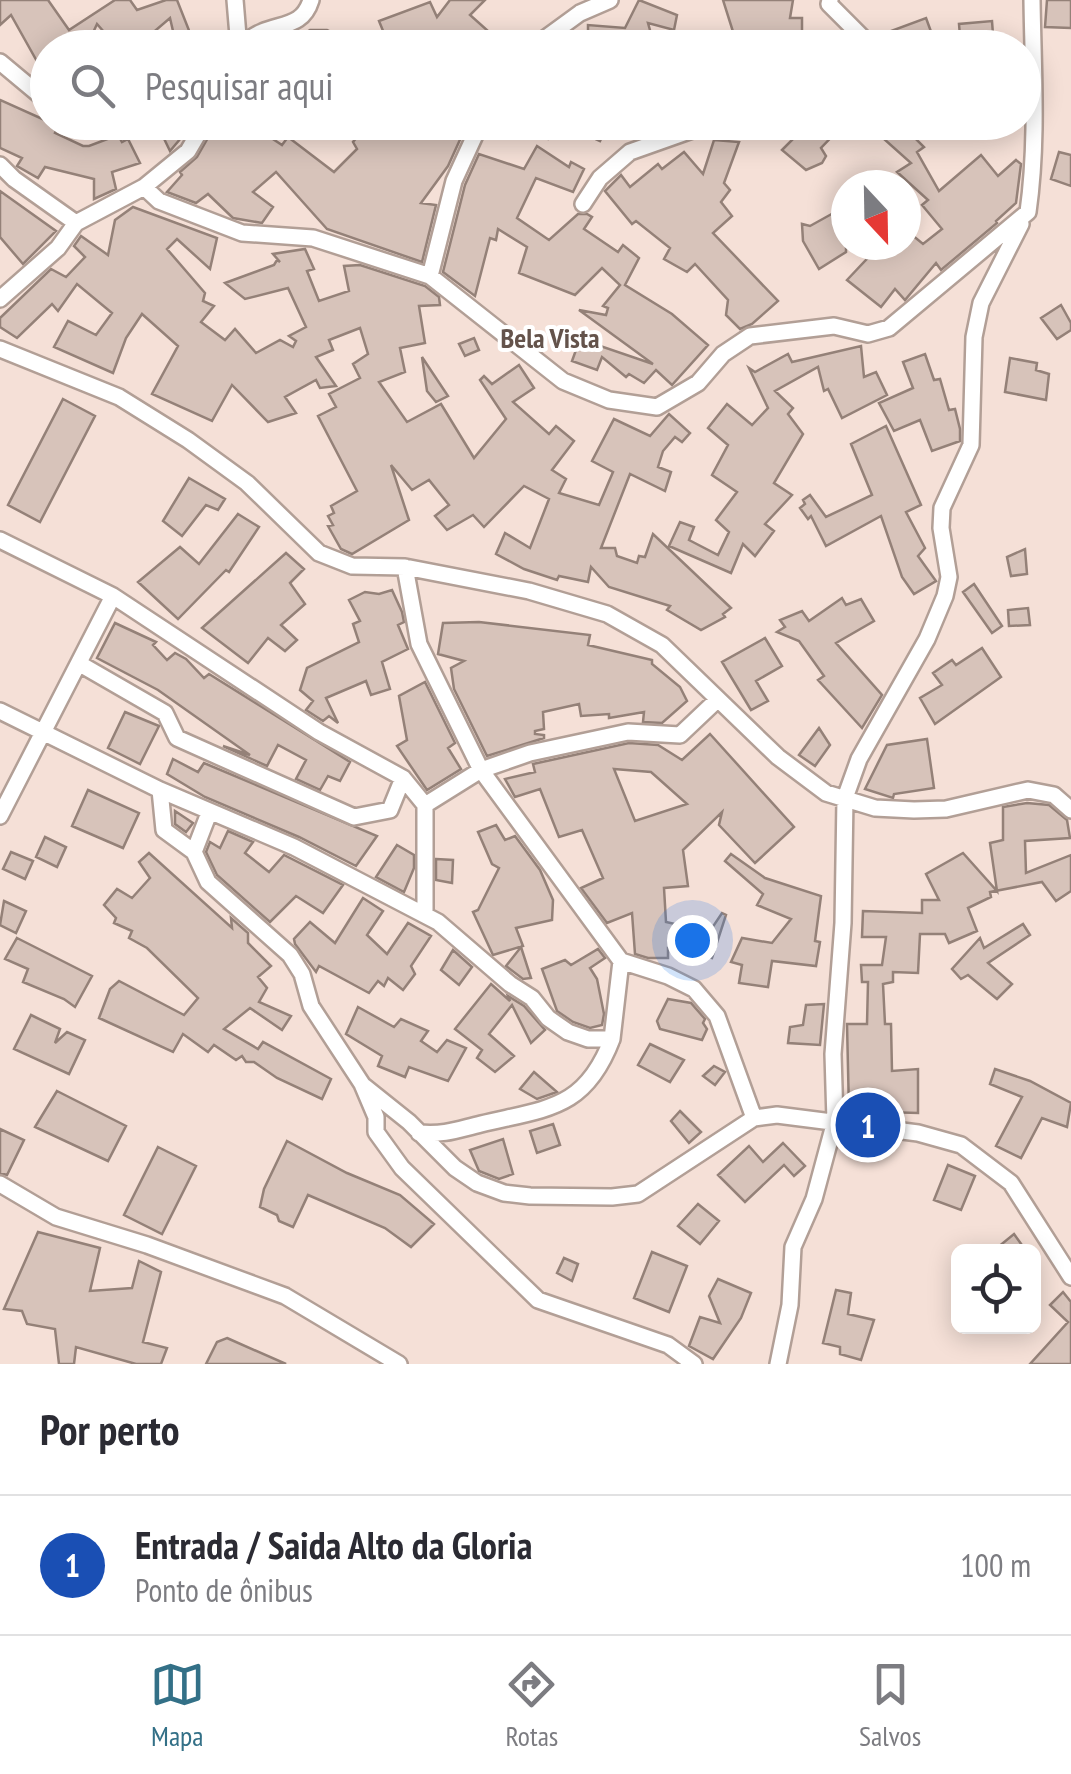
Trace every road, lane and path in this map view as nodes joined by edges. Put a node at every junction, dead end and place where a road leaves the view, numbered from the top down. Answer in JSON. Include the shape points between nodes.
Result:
{"nodes":[{"id":1,"x":235,"y":0,"type":"edge"},
{"id":2,"x":311,"y":0,"type":"edge"},
{"id":3,"x":610,"y":0,"type":"edge"},
{"id":4,"x":830,"y":0,"type":"edge"},
{"id":5,"x":1032,"y":0,"type":"edge"},
{"id":6,"x":238,"y":30,"type":"edge"},
{"id":7,"x":270,"y":30,"type":"edge"},
{"id":8,"x":557,"y":30,"type":"edge"},
{"id":9,"x":856,"y":30,"type":"edge"},
{"id":10,"x":1033,"y":30,"type":"edge"},
{"id":11,"x":0,"y":62,"type":"edge"},
{"id":12,"x":30,"y":87,"type":"edge"},
{"id":13,"x":194,"y":140,"type":"edge"},
{"id":14,"x":473,"y":140,"type":"edge"},
{"id":15,"x":664,"y":140,"type":"edge"},
{"id":16,"x":1036,"y":140,"type":"edge"},
{"id":17,"x":0,"y":165,"type":"edge"},
{"id":18,"x":144,"y":187,"type":"junction"},
{"id":19,"x":583,"y":204,"type":"dead end"},
{"id":20,"x":1028,"y":212,"type":"junction"},
{"id":21,"x":76,"y":224,"type":"junction"},
{"id":22,"x":430,"y":276,"type":"junction"},
{"id":23,"x":0,"y":299,"type":"edge"},
{"id":24,"x":0,"y":349,"type":"edge"},
{"id":25,"x":0,"y":540,"type":"edge"},
{"id":26,"x":405,"y":566,"type":"junction"},
{"id":27,"x":113,"y":596,"type":"junction"},
{"id":28,"x":80,"y":664,"type":"junction"},
{"id":29,"x":717,"y":700,"type":"junction"},
{"id":30,"x":0,"y":711,"type":"edge"},
{"id":31,"x":42,"y":732,"type":"junction"},
{"id":32,"x":481,"y":770,"type":"junction"},
{"id":33,"x":403,"y":778,"type":"junction"},
{"id":34,"x":160,"y":790,"type":"junction"},
{"id":35,"x":844,"y":798,"type":"junction"},
{"id":36,"x":425,"y":804,"type":"junction"},
{"id":37,"x":1071,"y":810,"type":"edge"},
{"id":38,"x":209,"y":814,"type":"junction"},
{"id":39,"x":0,"y":816,"type":"edge"},
{"id":40,"x":194,"y":852,"type":"junction"},
{"id":41,"x":425,"y":915,"type":"junction"},
{"id":42,"x":621,"y":961,"type":"junction"},
{"id":43,"x":612,"y":1038,"type":"junction"},
{"id":44,"x":362,"y":1084,"type":"junction"},
{"id":45,"x":754,"y":1118,"type":"junction"},
{"id":46,"x":836,"y":1121,"type":"junction"},
{"id":47,"x":419,"y":1133,"type":"junction"},
{"id":48,"x":0,"y":1184,"type":"edge"},
{"id":49,"x":1071,"y":1278,"type":"edge"},
{"id":50,"x":399,"y":1364,"type":"edge"},
{"id":51,"x":694,"y":1364,"type":"edge"},
{"id":52,"x":778,"y":1364,"type":"edge"}],
"edges":[{"from":1,"to":6,"type":"street"},
{"from":2,"to":7,"type":"street","via":[[294,24]]},
{"from":3,"to":8,"type":"street"},
{"from":4,"to":9,"type":"street"},
{"from":5,"to":10,"type":"street"},
{"from":11,"to":12,"type":"street"},
{"from":13,"to":18,"type":"street"},
{"from":14,"to":22,"type":"street","via":[[454,181]]},
{"from":15,"to":19,"type":"street","via":[[630,152]]},
{"from":16,"to":20,"type":"street"},
{"from":17,"to":21,"type":"street"},
{"from":18,"to":21,"type":"street"},
{"from":18,"to":22,"type":"street","via":[[160,202],[242,233],[314,238]]},
{"from":20,"to":22,"type":"street","via":[[888,328],[868,334],[834,326],[750,336],[722,354],[698,383],[656,408],[609,400],[563,380]]},
{"from":20,"to":35,"type":"street","via":[[981,303],[971,444],[942,508],[945,596]]},
{"from":21,"to":23,"type":"street"},
{"from":24,"to":26,"type":"street","via":[[119,397],[188,440],[247,483],[319,553],[352,566]]},
{"from":25,"to":27,"type":"street"},
{"from":26,"to":29,"type":"street","via":[[607,614],[662,646]]},
{"from":26,"to":32,"type":"street","via":[[419,644]]},
{"from":27,"to":28,"type":"street"},
{"from":27,"to":33,"type":"street","via":[[319,732]]},
{"from":28,"to":31,"type":"street"},
{"from":28,"to":33,"type":"street","via":[[164,713],[178,738],[354,817],[390,810]]},
{"from":29,"to":32,"type":"street","via":[[680,735],[628,732]]},
{"from":29,"to":35,"type":"street","via":[[778,757],[826,793]]},
{"from":30,"to":31,"type":"street"},
{"from":31,"to":34,"type":"street"},
{"from":31,"to":39,"type":"street"},
{"from":32,"to":36,"type":"street"},
{"from":32,"to":42,"type":"street"},
{"from":33,"to":36,"type":"street"},
{"from":34,"to":38,"type":"street"},
{"from":34,"to":40,"type":"street","via":[[164,830]]},
{"from":35,"to":37,"type":"street","via":[[874,808],[946,809],[1028,790],[1054,795]]},
{"from":35,"to":46,"type":"street"},
{"from":36,"to":41,"type":"street"},
{"from":38,"to":40,"type":"street"},
{"from":38,"to":41,"type":"street","via":[[294,848]]},
{"from":40,"to":44,"type":"street","via":[[208,882],[290,955],[311,1006]]},
{"from":41,"to":43,"type":"street","via":[[568,1032]]},
{"from":42,"to":43,"type":"street"},
{"from":42,"to":45,"type":"street","via":[[694,990],[718,1016]]},
{"from":43,"to":47,"type":"street","via":[[599,1072],[568,1099],[446,1135]]},
{"from":44,"to":47,"type":"street"},
{"from":44,"to":51,"type":"street","via":[[376,1132],[402,1168],[538,1300],[668,1345]]},
{"from":45,"to":46,"type":"street"},
{"from":45,"to":47,"type":"street","via":[[638,1194],[612,1197],[504,1193],[477,1184]]},
{"from":46,"to":49,"type":"street","via":[[961,1145],[1011,1183]]},
{"from":46,"to":52,"type":"street","via":[[793,1247]]},
{"from":48,"to":50,"type":"street","via":[[56,1217],[286,1296]]}]}
